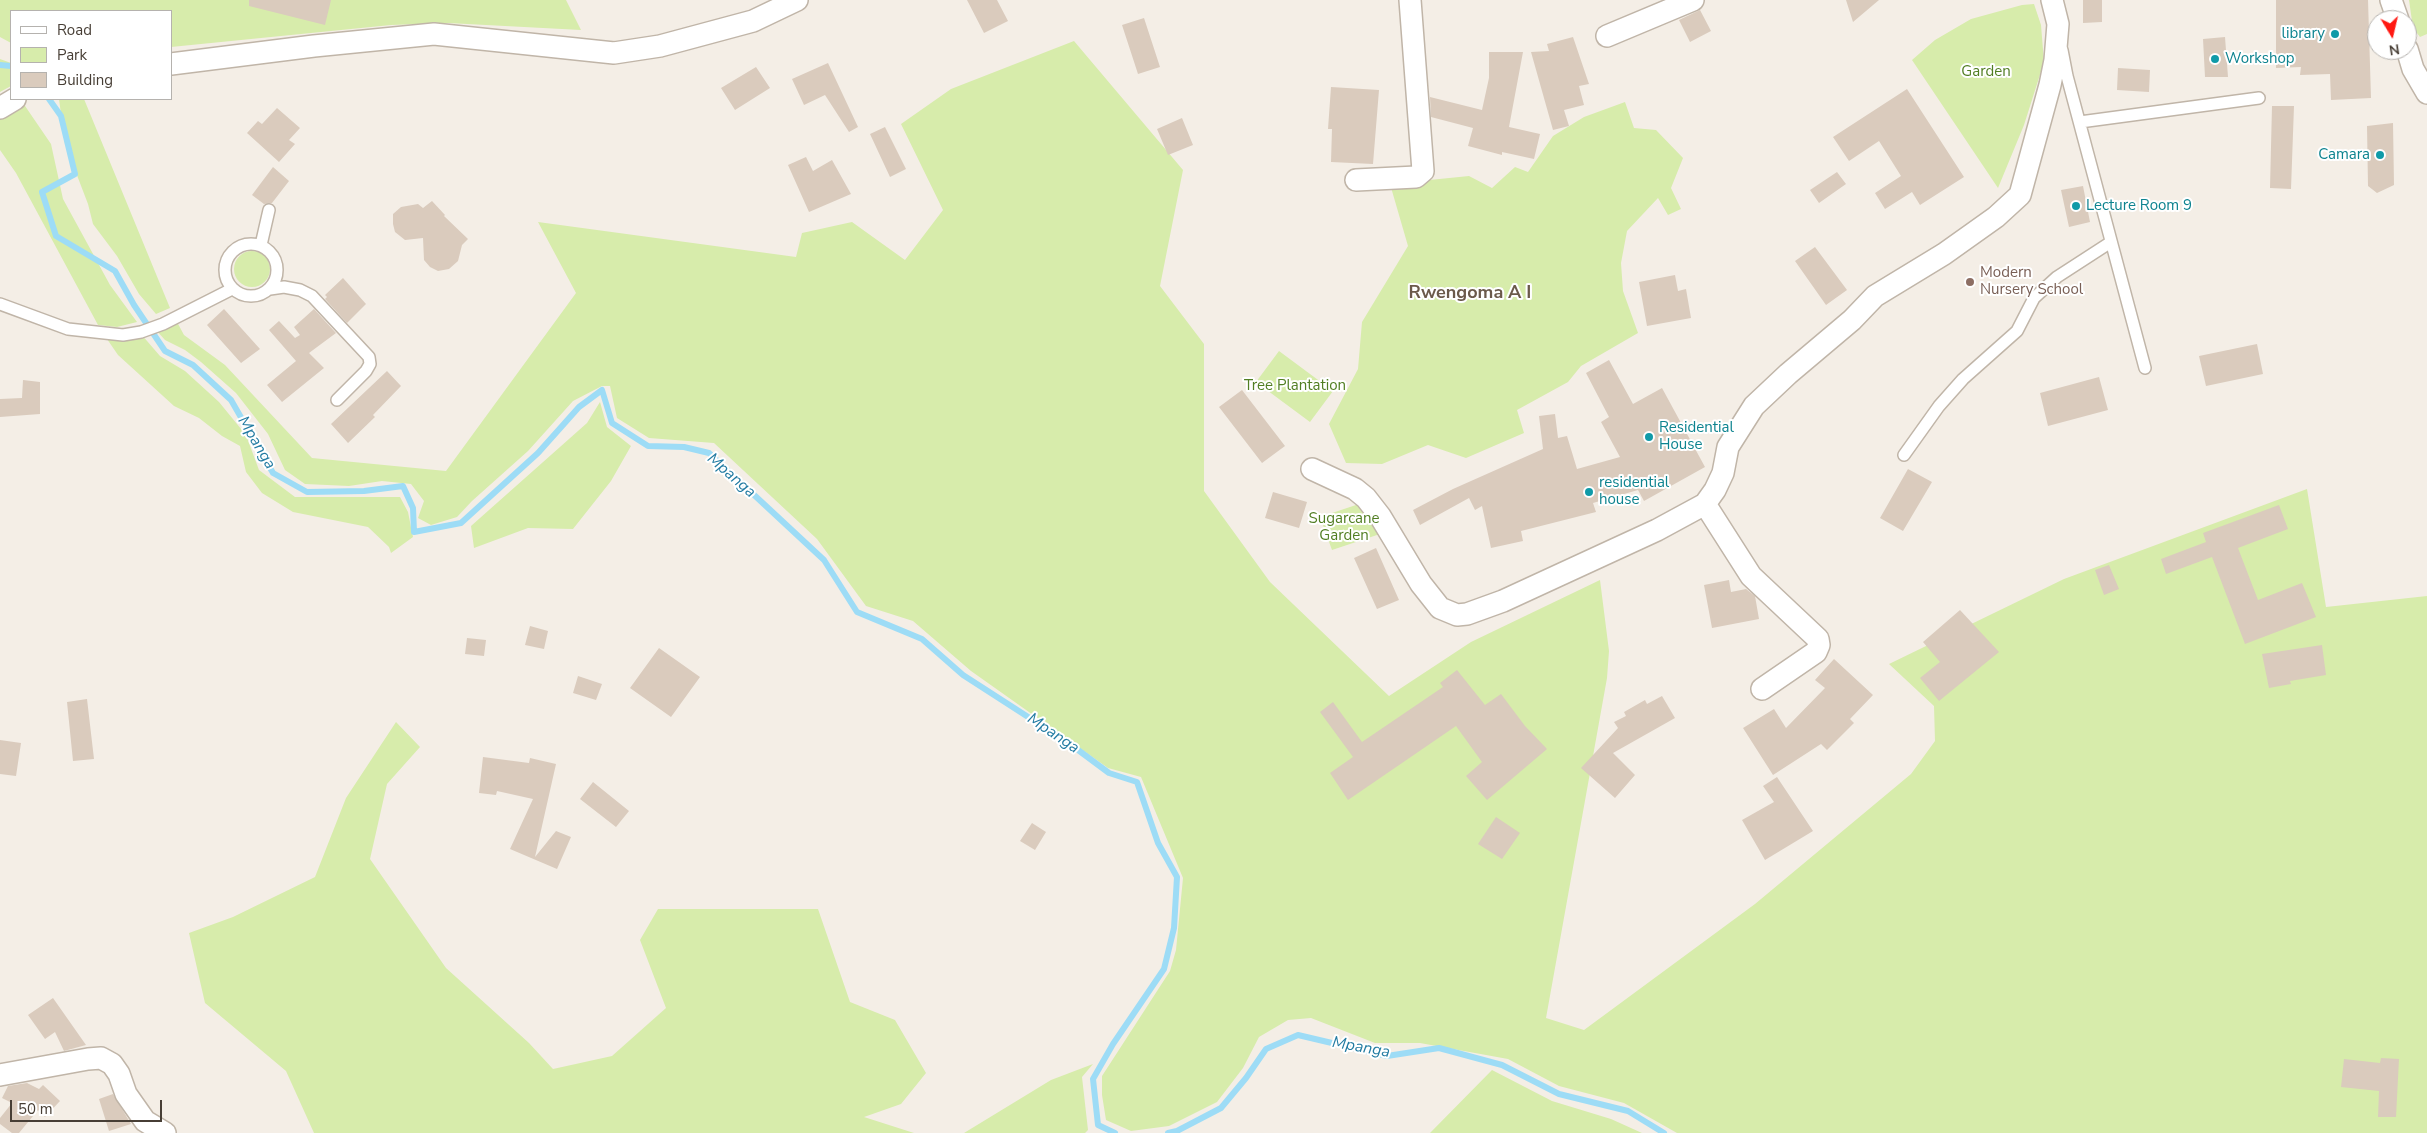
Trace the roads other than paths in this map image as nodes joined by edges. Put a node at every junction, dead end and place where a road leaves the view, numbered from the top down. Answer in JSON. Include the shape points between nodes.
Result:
{"nodes":[{"id":1,"x":797,"y":0,"type":"edge"},
{"id":2,"x":1410,"y":0,"type":"edge"},
{"id":3,"x":1693,"y":0,"type":"edge"},
{"id":4,"x":2052,"y":0,"type":"edge"},
{"id":5,"x":2058,"y":24,"type":"junction"},
{"id":6,"x":1607,"y":36,"type":"dead end"},
{"id":7,"x":2410,"y":60,"type":"edge"},
{"id":8,"x":172,"y":64,"type":"edge"},
{"id":9,"x":2427,"y":93,"type":"edge"},
{"id":10,"x":2259,"y":98,"type":"dead end"},
{"id":11,"x":13,"y":100,"type":"edge"},
{"id":12,"x":0,"y":108,"type":"edge"},
{"id":13,"x":2080,"y":122,"type":"junction"},
{"id":14,"x":1356,"y":180,"type":"dead end"},
{"id":15,"x":269,"y":210,"type":"dead end"},
{"id":16,"x":2111,"y":242,"type":"junction"},
{"id":17,"x":261,"y":245,"type":"junction"},
{"id":18,"x":232,"y":289,"type":"junction"},
{"id":19,"x":270,"y":289,"type":"junction"},
{"id":20,"x":0,"y":304,"type":"edge"},
{"id":21,"x":2145,"y":368,"type":"dead end"},
{"id":22,"x":337,"y":400,"type":"dead end"},
{"id":23,"x":1904,"y":455,"type":"dead end"},
{"id":24,"x":1312,"y":469,"type":"dead end"},
{"id":25,"x":1705,"y":504,"type":"junction"},
{"id":26,"x":1762,"y":689,"type":"dead end"},
{"id":27,"x":0,"y":1075,"type":"edge"},
{"id":28,"x":165,"y":1133,"type":"edge"}],
"edges":[{"from":1,"to":8,"type":"street","via":[[753,21],[660,46],[614,54],[434,34]]},
{"from":2,"to":14,"type":"street","via":[[1423,171],[1416,177]]},
{"from":3,"to":6,"type":"street"},
{"from":4,"to":5,"type":"street"},
{"from":5,"to":13,"type":"lane","via":[[2067,76]]},
{"from":5,"to":25,"type":"street","via":[[2050,85],[2020,195],[1996,218],[1875,296],[1761,400],[1736,430],[1728,447],[1723,473]]},
{"from":7,"to":9,"type":"street"},
{"from":10,"to":13,"type":"lane"},
{"from":11,"to":12,"type":"street"},
{"from":13,"to":16,"type":"lane"},
{"from":15,"to":17,"type":"lane"},
{"from":16,"to":21,"type":"lane"},
{"from":16,"to":23,"type":"lane","via":[[2057,277],[2038,294],[2017,331],[1963,379]]},
{"from":17,"to":18,"type":"lane","via":[[241,245],[229,255],[224,270]]},
{"from":17,"to":19,"type":"lane","via":[[270,251],[277,265],[276,280]]},
{"from":18,"to":19,"type":"lane","via":[[241,295],[251,296]]},
{"from":18,"to":20,"type":"lane","via":[[141,332],[104,334],[68,330]]},
{"from":19,"to":22,"type":"lane","via":[[284,287],[312,296],[369,358],[366,371]]},
{"from":24,"to":25,"type":"street","via":[[1355,489],[1366,498],[1421,584],[1440,608],[1457,615],[1503,601]]},
{"from":25,"to":26,"type":"street","via":[[1751,576],[1818,639],[1816,652]]},
{"from":27,"to":28,"type":"street","via":[[101,1058],[112,1064],[119,1074],[129,1099],[145,1121]]}]}
